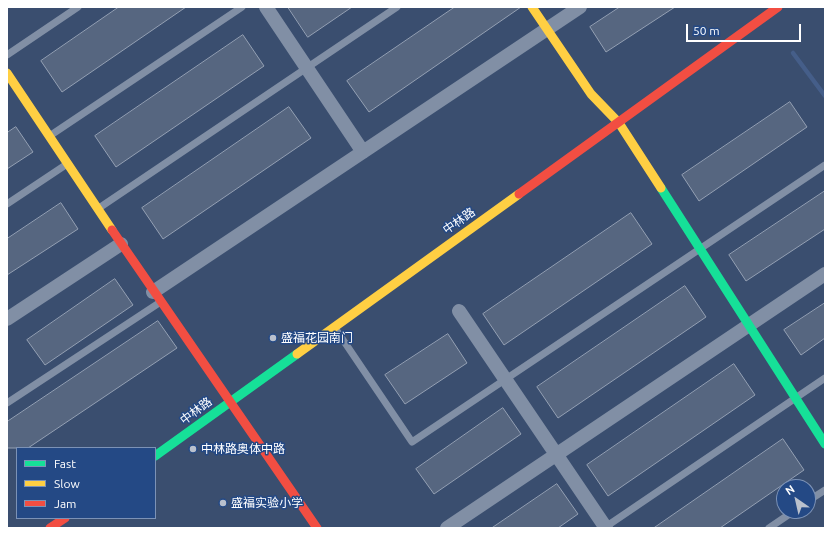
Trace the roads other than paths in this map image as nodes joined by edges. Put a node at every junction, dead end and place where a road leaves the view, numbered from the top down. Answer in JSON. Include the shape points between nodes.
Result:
{"nodes":[{"id":1,"x":78,"y":7,"type":"edge"},
{"id":2,"x":242,"y":7,"type":"edge"},
{"id":3,"x":266,"y":7,"type":"edge"},
{"id":4,"x":397,"y":7,"type":"edge"},
{"id":5,"x":532,"y":7,"type":"edge"},
{"id":6,"x":580,"y":7,"type":"edge"},
{"id":7,"x":778,"y":7,"type":"edge"},
{"id":8,"x":547,"y":29,"type":"junction"},
{"id":9,"x":7,"y":55,"type":"edge"},
{"id":10,"x":307,"y":68,"type":"junction"},
{"id":11,"x":7,"y":73,"type":"edge"},
{"id":12,"x":16,"y":86,"type":"junction"},
{"id":13,"x":7,"y":92,"type":"edge"},
{"id":14,"x":619,"y":123,"type":"junction"},
{"id":15,"x":49,"y":136,"type":"junction"},
{"id":16,"x":363,"y":152,"type":"junction"},
{"id":17,"x":67,"y":163,"type":"junction"},
{"id":18,"x":825,"y":165,"type":"edge"},
{"id":19,"x":7,"y":204,"type":"edge"},
{"id":20,"x":98,"y":209,"type":"junction"},
{"id":21,"x":121,"y":244,"type":"junction"},
{"id":22,"x":700,"y":249,"type":"junction"},
{"id":23,"x":825,"y":274,"type":"edge"},
{"id":24,"x":157,"y":297,"type":"junction"},
{"id":25,"x":459,"y":311,"type":"dead end"},
{"id":26,"x":7,"y":319,"type":"edge"},
{"id":27,"x":749,"y":325,"type":"junction"},
{"id":28,"x":334,"y":326,"type":"junction"},
{"id":29,"x":825,"y":378,"type":"edge"},
{"id":30,"x":505,"y":380,"type":"junction"},
{"id":31,"x":795,"y":398,"type":"junction"},
{"id":32,"x":230,"y":401,"type":"junction"},
{"id":33,"x":7,"y":403,"type":"edge"},
{"id":34,"x":825,"y":444,"type":"edge"},
{"id":35,"x":156,"y":455,"type":"edge"},
{"id":36,"x":556,"y":455,"type":"junction"},
{"id":37,"x":825,"y":490,"type":"edge"},
{"id":38,"x":816,"y":496,"type":"edge"},
{"id":39,"x":63,"y":519,"type":"edge"},
{"id":40,"x":782,"y":519,"type":"edge"},
{"id":41,"x":50,"y":528,"type":"edge"},
{"id":42,"x":317,"y":528,"type":"edge"},
{"id":43,"x":447,"y":528,"type":"edge"},
{"id":44,"x":605,"y":528,"type":"edge"},
{"id":45,"x":769,"y":528,"type":"edge"}],
"edges":[{"from":1,"to":9,"type":"lane"},
{"from":2,"to":15,"type":"lane"},
{"from":3,"to":10,"type":"street"},
{"from":4,"to":10,"type":"lane"},
{"from":5,"to":8,"type":"street"},
{"from":6,"to":8,"type":"street"},
{"from":7,"to":14,"type":"street","name":"中林路"},
{"from":8,"to":14,"type":"street","via":[[591,94]]},
{"from":8,"to":16,"type":"street"},
{"from":10,"to":16,"type":"street"},
{"from":10,"to":20,"type":"lane"},
{"from":11,"to":12,"type":"street"},
{"from":12,"to":13,"type":"lane"},
{"from":12,"to":15,"type":"street"},
{"from":14,"to":22,"type":"street"},
{"from":14,"to":28,"type":"street","name":"中林路"},
{"from":15,"to":17,"type":"street"},
{"from":16,"to":24,"type":"street"},
{"from":17,"to":19,"type":"lane"},
{"from":17,"to":20,"type":"street"},
{"from":18,"to":22,"type":"lane"},
{"from":20,"to":21,"type":"street"},
{"from":21,"to":24,"type":"street"},
{"from":21,"to":26,"type":"street"},
{"from":22,"to":27,"type":"street"},
{"from":22,"to":30,"type":"lane"},
{"from":23,"to":27,"type":"street"},
{"from":24,"to":32,"type":"street"},
{"from":24,"to":33,"type":"lane"},
{"from":25,"to":30,"type":"street"},
{"from":27,"to":31,"type":"street"},
{"from":27,"to":36,"type":"street"},
{"from":28,"to":30,"type":"lane","via":[[412,442]]},
{"from":28,"to":32,"type":"street","name":"中林路"},
{"from":29,"to":31,"type":"lane"},
{"from":30,"to":36,"type":"street"},
{"from":31,"to":34,"type":"street"},
{"from":31,"to":44,"type":"lane"},
{"from":32,"to":35,"type":"street","name":"中林路"},
{"from":32,"to":42,"type":"street"},
{"from":36,"to":43,"type":"street"},
{"from":36,"to":44,"type":"street"},
{"from":37,"to":38,"type":"lane"},
{"from":39,"to":41,"type":"street"},
{"from":40,"to":45,"type":"lane"}]}
